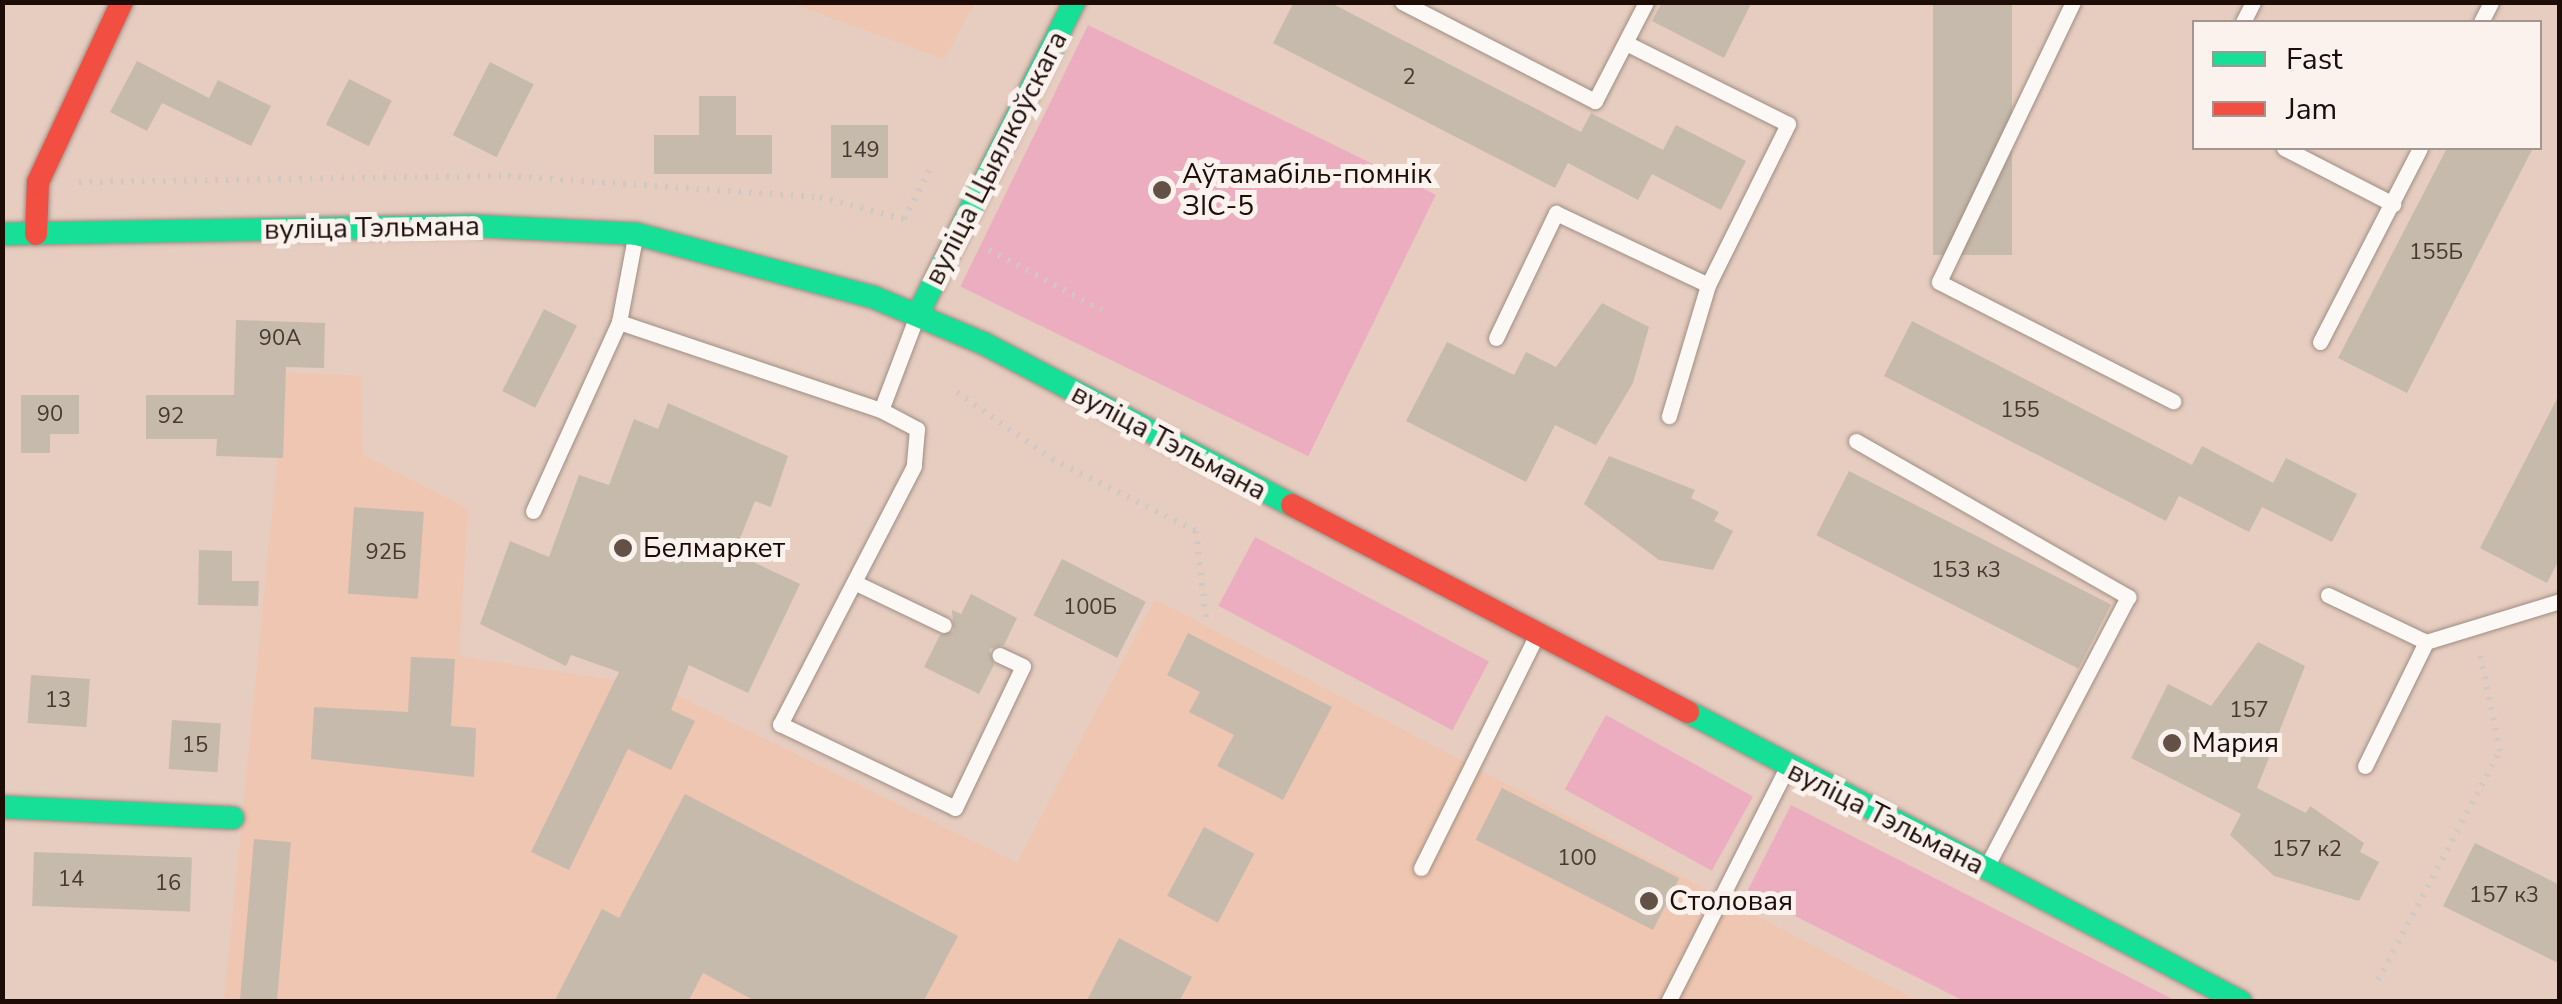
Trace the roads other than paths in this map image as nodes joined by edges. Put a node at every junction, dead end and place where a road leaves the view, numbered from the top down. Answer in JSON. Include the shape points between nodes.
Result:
{"nodes":[{"id":1,"x":122,"y":2,"type":"edge"},
{"id":2,"x":1074,"y":2,"type":"edge"},
{"id":3,"x":1402,"y":2,"type":"edge"},
{"id":4,"x":1646,"y":2,"type":"edge"},
{"id":5,"x":2074,"y":2,"type":"edge"},
{"id":6,"x":1626,"y":43,"type":"junction"},
{"id":7,"x":2288,"y":150,"type":"edge"},
{"id":8,"x":2419,"y":150,"type":"edge"},
{"id":9,"x":2393,"y":204,"type":"junction"},
{"id":10,"x":2,"y":234,"type":"edge"},
{"id":11,"x":36,"y":234,"type":"junction"},
{"id":12,"x":636,"y":234,"type":"junction"},
{"id":13,"x":1708,"y":285,"type":"junction"},
{"id":14,"x":918,"y":314,"type":"junction"},
{"id":15,"x":620,"y":322,"type":"junction"},
{"id":16,"x":1496,"y":338,"type":"dead end"},
{"id":17,"x":2320,"y":342,"type":"dead end"},
{"id":18,"x":2173,"y":401,"type":"dead end"},
{"id":19,"x":881,"y":410,"type":"junction"},
{"id":20,"x":1669,"y":416,"type":"dead end"},
{"id":21,"x":1856,"y":441,"type":"dead end"},
{"id":22,"x":533,"y":511,"type":"dead end"},
{"id":23,"x":858,"y":584,"type":"junction"},
{"id":24,"x":2328,"y":595,"type":"dead end"},
{"id":25,"x":2560,"y":601,"type":"edge"},
{"id":26,"x":944,"y":626,"type":"dead end"},
{"id":27,"x":1536,"y":636,"type":"junction"},
{"id":28,"x":2426,"y":642,"type":"junction"},
{"id":29,"x":999,"y":654,"type":"dead end"},
{"id":30,"x":2365,"y":766,"type":"dead end"},
{"id":31,"x":1786,"y":768,"type":"junction"},
{"id":32,"x":2,"y":807,"type":"edge"},
{"id":33,"x":233,"y":818,"type":"dead end"},
{"id":34,"x":1420,"y":868,"type":"dead end"},
{"id":35,"x":1986,"y":868,"type":"junction"},
{"id":36,"x":1668,"y":1002,"type":"edge"},
{"id":37,"x":2241,"y":1002,"type":"edge"}],
"edges":[{"from":1,"to":11,"type":"main road","via":[[38,182]]},
{"from":2,"to":14,"type":"main road","name":"вуліца Цыялкоўскага"},
{"from":3,"to":6,"type":"lane","via":[[1596,102]]},
{"from":4,"to":6,"type":"lane"},
{"from":5,"to":18,"type":"lane","via":[[1939,282]]},
{"from":6,"to":13,"type":"lane","via":[[1788,124]]},
{"from":7,"to":9,"type":"lane"},
{"from":8,"to":9,"type":"lane"},
{"from":9,"to":17,"type":"lane"},
{"from":10,"to":11,"type":"main road","name":"вуліца Тэльмана"},
{"from":11,"to":12,"type":"main road","name":"вуліца Тэльмана","via":[[476,226]]},
{"from":12,"to":14,"type":"main road","name":"вуліца Тэльмана","via":[[782,268]]},
{"from":12,"to":15,"type":"lane"},
{"from":13,"to":16,"type":"lane","via":[[1556,213]]},
{"from":13,"to":20,"type":"lane"},
{"from":14,"to":19,"type":"lane"},
{"from":14,"to":27,"type":"main road","name":"вуліца Тэльмана"},
{"from":15,"to":19,"type":"lane"},
{"from":15,"to":22,"type":"lane"},
{"from":19,"to":23,"type":"lane","via":[[917,429],[914,466]]},
{"from":21,"to":35,"type":"lane","via":[[2128,598]]},
{"from":23,"to":26,"type":"lane"},
{"from":23,"to":29,"type":"lane","via":[[780,724],[955,808],[1023,666]]},
{"from":24,"to":28,"type":"lane"},
{"from":25,"to":28,"type":"lane"},
{"from":27,"to":31,"type":"main road","name":"вуліца Тэльмана"},
{"from":27,"to":34,"type":"lane"},
{"from":28,"to":30,"type":"lane"},
{"from":31,"to":35,"type":"main road","name":"вуліца Тэльмана"},
{"from":31,"to":36,"type":"lane"},
{"from":32,"to":33,"type":"main road"},
{"from":35,"to":37,"type":"main road","name":"вуліца Тэльмана"}]}
